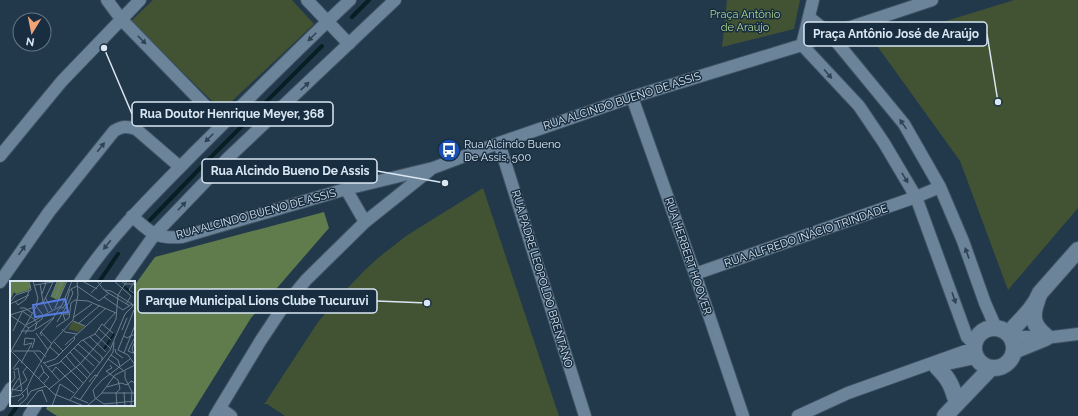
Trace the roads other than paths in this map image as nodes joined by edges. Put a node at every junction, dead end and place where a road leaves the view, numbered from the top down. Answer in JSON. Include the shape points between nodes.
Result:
{"nodes":[{"id":1,"x":107,"y":0,"type":"edge"},
{"id":2,"x":140,"y":0,"type":"edge"},
{"id":3,"x":307,"y":0,"type":"edge"},
{"id":4,"x":350,"y":0,"type":"edge"},
{"id":5,"x":395,"y":0,"type":"edge"},
{"id":6,"x":813,"y":0,"type":"edge"},
{"id":7,"x":932,"y":0,"type":"edge"},
{"id":8,"x":810,"y":18,"type":"junction"},
{"id":9,"x":121,"y":19,"type":"junction"},
{"id":10,"x":330,"y":24,"type":"junction"},
{"id":11,"x":830,"y":34,"type":"junction"},
{"id":12,"x":348,"y":42,"type":"junction"},
{"id":13,"x":802,"y":45,"type":"junction"},
{"id":14,"x":632,"y":97,"type":"junction"},
{"id":15,"x":223,"y":124,"type":"junction"},
{"id":16,"x":499,"y":142,"type":"junction"},
{"id":17,"x":0,"y":156,"type":"edge"},
{"id":18,"x":180,"y":167,"type":"junction"},
{"id":19,"x":433,"y":168,"type":"junction"},
{"id":20,"x":940,"y":187,"type":"junction"},
{"id":21,"x":346,"y":189,"type":"junction"},
{"id":22,"x":916,"y":197,"type":"junction"},
{"id":23,"x":134,"y":218,"type":"junction"},
{"id":24,"x":365,"y":222,"type":"junction"},
{"id":25,"x":153,"y":233,"type":"junction"},
{"id":26,"x":1078,"y":250,"type":"edge"},
{"id":27,"x":695,"y":274,"type":"junction"},
{"id":28,"x":81,"y":281,"type":"edge"},
{"id":29,"x":122,"y":281,"type":"edge"},
{"id":30,"x":0,"y":282,"type":"edge"},
{"id":31,"x":1039,"y":297,"type":"junction"},
{"id":32,"x":1003,"y":332,"type":"junction"},
{"id":33,"x":1078,"y":334,"type":"edge"},
{"id":34,"x":1050,"y":337,"type":"junction"},
{"id":35,"x":1014,"y":352,"type":"junction"},
{"id":36,"x":978,"y":356,"type":"junction"},
{"id":37,"x":920,"y":367,"type":"junction"},
{"id":38,"x":937,"y":367,"type":"junction"},
{"id":39,"x":10,"y":390,"type":"edge"},
{"id":40,"x":955,"y":396,"type":"junction"},
{"id":41,"x":0,"y":405,"type":"edge"},
{"id":42,"x":35,"y":406,"type":"edge"},
{"id":43,"x":218,"y":412,"type":"edge"},
{"id":44,"x":29,"y":416,"type":"edge"},
{"id":45,"x":232,"y":416,"type":"edge"},
{"id":46,"x":585,"y":416,"type":"edge"},
{"id":47,"x":743,"y":416,"type":"edge"},
{"id":48,"x":798,"y":416,"type":"edge"},
{"id":49,"x":944,"y":416,"type":"edge"}],
"edges":[{"from":1,"to":9,"type":"street"},
{"from":2,"to":9,"type":"street"},
{"from":3,"to":10,"type":"street"},
{"from":4,"to":10,"type":"street"},
{"from":5,"to":12,"type":"street"},
{"from":6,"to":8,"type":"street"},
{"from":7,"to":11,"type":"street","name":"RUA ALCINDO BUENO DE ASSIS"},
{"from":8,"to":11,"type":"street"},
{"from":8,"to":13,"type":"street"},
{"from":9,"to":15,"type":"street","one_way":true},
{"from":9,"to":17,"type":"street","via":[[62,81]]},
{"from":10,"to":12,"type":"street"},
{"from":10,"to":15,"type":"street","one_way":true},
{"from":11,"to":13,"type":"street","name":"RUA ALCINDO BUENO DE ASSIS"},
{"from":20,"to":11,"type":"street","one_way":true,"via":[[904,124]]},
{"from":25,"to":12,"type":"street","one_way":true},
{"from":13,"to":14,"type":"street","name":"RUA ALCINDO BUENO DE ASSIS"},
{"from":13,"to":22,"type":"street","one_way":true,"via":[[858,106],[884,143]]},
{"from":14,"to":16,"type":"street","name":"RUA ALCINDO BUENO DE ASSIS"},
{"from":14,"to":27,"type":"street","name":"RUA HERBERT HOOVER"},
{"from":15,"to":18,"type":"street","one_way":true},
{"from":16,"to":19,"type":"street","name":"RUA ALCINDO BUENO DE ASSIS"},
{"from":16,"to":46,"type":"street","name":"RUA PADRE LEOPOLDO BRENTANO"},
{"from":18,"to":23,"type":"street"},
{"from":30,"to":18,"type":"street","one_way":true,"via":[[48,212],[114,131],[128,126],[136,129]]},
{"from":19,"to":21,"type":"street","name":"RUA ALCINDO BUENO DE ASSIS"},
{"from":19,"to":24,"type":"street"},
{"from":20,"to":22,"type":"street","name":"RUA ALFREDO INÁCIO TRINDADE"},
{"from":32,"to":20,"type":"street","one_way":true,"via":[[985,303]]},
{"from":21,"to":24,"type":"street"},
{"from":21,"to":25,"type":"street","name":"RUA ALCINDO BUENO DE ASSIS","via":[[182,237],[161,237]]},
{"from":22,"to":27,"type":"street","name":"RUA ALFREDO INÁCIO TRINDADE"},
{"from":22,"to":36,"type":"street","one_way":true,"via":[[967,337]]},
{"from":23,"to":25,"type":"street","name":"RUA ALCINDO BUENO DE ASSIS"},
{"from":23,"to":28,"type":"street","one_way":true,"via":[[101,253]]},
{"from":24,"to":43,"type":"street","via":[[306,280],[281,310]]},
{"from":25,"to":29,"type":"street"},
{"from":26,"to":31,"type":"street"},
{"from":27,"to":47,"type":"street","name":"RUA HERBERT HOOVER"},
{"from":31,"to":32,"type":"street"},
{"from":31,"to":34,"type":"street","via":[[1034,310],[1035,322],[1042,333]]},
{"from":32,"to":34,"type":"street"},
{"from":32,"to":35,"type":"street","via":[[1014,345]]},
{"from":32,"to":36,"type":"street","via":[[986,329],[978,335]]},
{"from":33,"to":34,"type":"street"},
{"from":34,"to":35,"type":"street"},
{"from":35,"to":36,"type":"street","via":[[1011,360],[998,368]]},
{"from":36,"to":37,"type":"street"},
{"from":36,"to":38,"type":"street"},
{"from":36,"to":40,"type":"street"},
{"from":36,"to":49,"type":"street"},
{"from":37,"to":38,"type":"street"},
{"from":37,"to":48,"type":"street","via":[[848,393]]},
{"from":38,"to":40,"type":"street","via":[[949,380]]},
{"from":39,"to":41,"type":"street"},
{"from":40,"to":49,"type":"street"},
{"from":42,"to":44,"type":"street"},
{"from":43,"to":45,"type":"street"}]}
